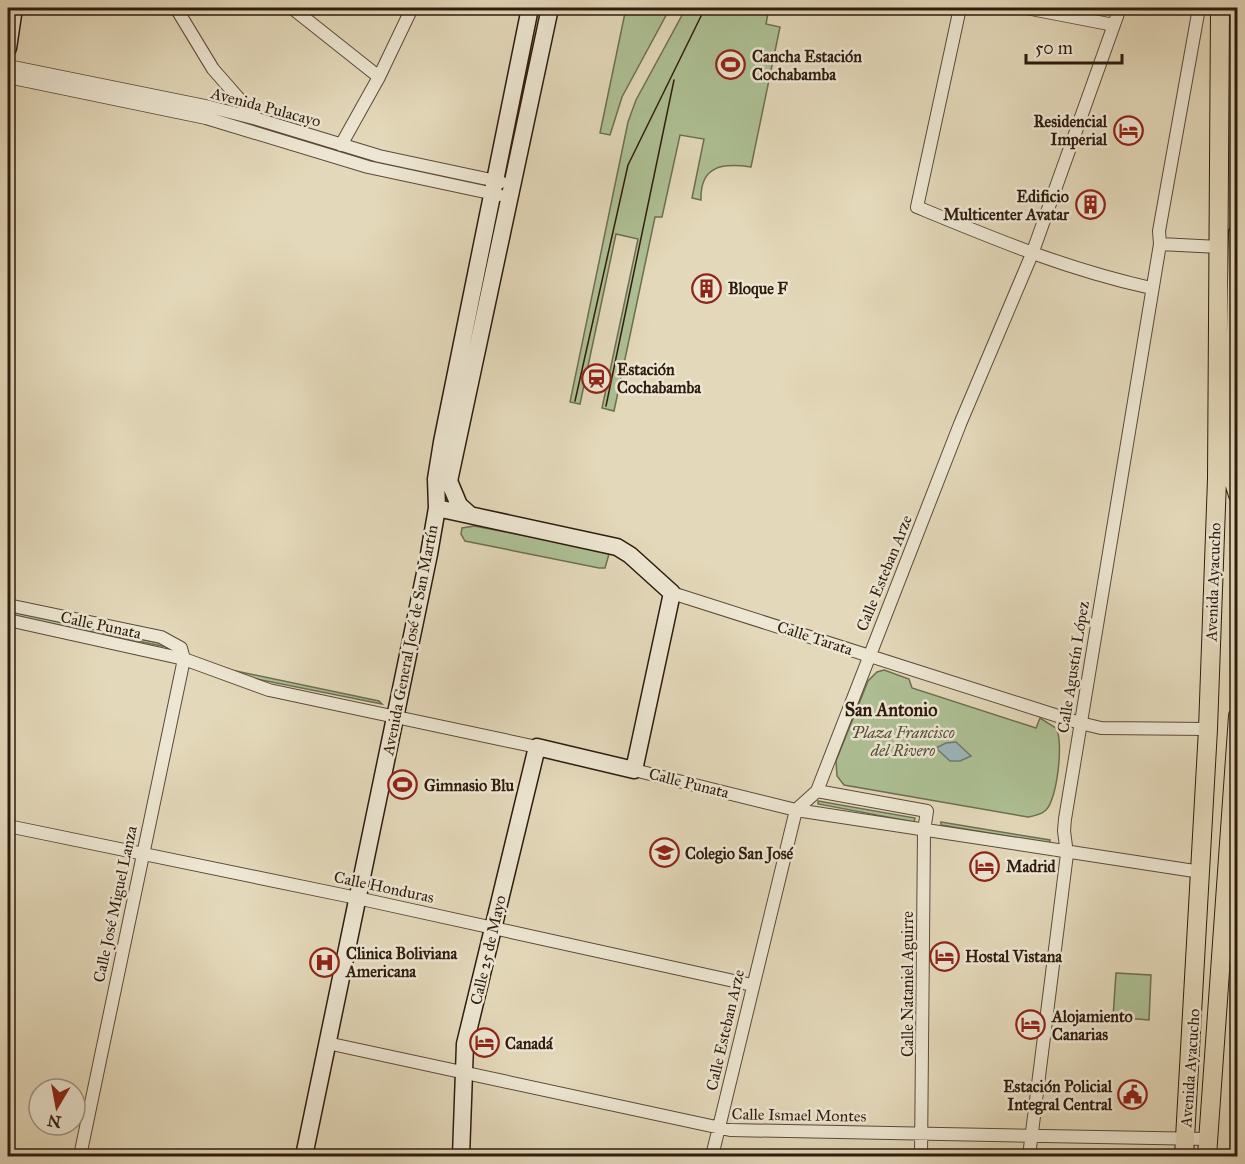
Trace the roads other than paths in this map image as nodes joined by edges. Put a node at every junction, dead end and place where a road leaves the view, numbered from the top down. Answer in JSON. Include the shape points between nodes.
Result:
{"nodes":[{"id":1,"x":14,"y":8,"type":"edge"},
{"id":2,"x":176,"y":8,"type":"edge"},
{"id":3,"x":292,"y":8,"type":"edge"},
{"id":4,"x":412,"y":8,"type":"edge"},
{"id":5,"x":530,"y":8,"type":"edge"},
{"id":6,"x":550,"y":8,"type":"edge"},
{"id":7,"x":960,"y":8,"type":"edge"},
{"id":8,"x":1026,"y":8,"type":"edge"},
{"id":9,"x":1120,"y":8,"type":"edge"},
{"id":10,"x":1199,"y":8,"type":"edge"},
{"id":11,"x":1220,"y":8,"type":"edge"},
{"id":12,"x":1114,"y":26,"type":"junction"},
{"id":13,"x":8,"y":48,"type":"edge"},
{"id":14,"x":8,"y":66,"type":"edge"},
{"id":15,"x":8,"y":77,"type":"edge"},
{"id":16,"x":379,"y":77,"type":"junction"},
{"id":17,"x":257,"y":119,"type":"junction"},
{"id":18,"x":341,"y":145,"type":"junction"},
{"id":19,"x":493,"y":187,"type":"junction"},
{"id":20,"x":512,"y":190,"type":"junction"},
{"id":21,"x":1238,"y":233,"type":"edge"},
{"id":22,"x":1160,"y":244,"type":"junction"},
{"id":23,"x":1219,"y":247,"type":"junction"},
{"id":24,"x":1032,"y":254,"type":"junction"},
{"id":25,"x":1151,"y":288,"type":"junction"},
{"id":26,"x":1238,"y":495,"type":"edge"},
{"id":27,"x":437,"y":508,"type":"junction"},
{"id":28,"x":469,"y":513,"type":"junction"},
{"id":29,"x":672,"y":593,"type":"junction"},
{"id":30,"x":8,"y":605,"type":"edge"},
{"id":31,"x":8,"y":620,"type":"edge"},
{"id":32,"x":868,"y":656,"type":"junction"},
{"id":33,"x":184,"y":659,"type":"junction"},
{"id":34,"x":396,"y":715,"type":"junction"},
{"id":35,"x":1238,"y":716,"type":"edge"},
{"id":36,"x":1080,"y":723,"type":"junction"},
{"id":37,"x":1208,"y":729,"type":"junction"},
{"id":38,"x":537,"y":747,"type":"junction"},
{"id":39,"x":634,"y":770,"type":"junction"},
{"id":40,"x":817,"y":791,"type":"junction"},
{"id":41,"x":796,"y":810,"type":"junction"},
{"id":42,"x":8,"y":826,"type":"edge"},
{"id":43,"x":924,"y":831,"type":"junction"},
{"id":44,"x":142,"y":853,"type":"junction"},
{"id":45,"x":1067,"y":854,"type":"junction"},
{"id":46,"x":1201,"y":872,"type":"junction"},
{"id":47,"x":357,"y":898,"type":"junction"},
{"id":48,"x":493,"y":927,"type":"junction"},
{"id":49,"x":752,"y":985,"type":"junction"},
{"id":50,"x":327,"y":1043,"type":"junction"},
{"id":51,"x":463,"y":1071,"type":"junction"},
{"id":52,"x":719,"y":1129,"type":"junction"},
{"id":53,"x":921,"y":1133,"type":"junction"},
{"id":54,"x":1032,"y":1135,"type":"junction"},
{"id":55,"x":1185,"y":1147,"type":"edge"},
{"id":56,"x":1207,"y":1148,"type":"edge"},
{"id":57,"x":80,"y":1156,"type":"edge"},
{"id":58,"x":304,"y":1156,"type":"edge"},
{"id":59,"x":461,"y":1156,"type":"edge"},
{"id":60,"x":712,"y":1156,"type":"edge"},
{"id":61,"x":921,"y":1156,"type":"edge"},
{"id":62,"x":1029,"y":1156,"type":"edge"}],
"edges":[{"from":1,"to":13,"type":"main road"},
{"from":2,"to":17,"type":"street","via":[[213,69]]},
{"from":3,"to":16,"type":"street"},
{"from":4,"to":16,"type":"street"},
{"from":5,"to":19,"type":"main road","name":"Avenida General José de San Martín"},
{"from":6,"to":20,"type":"main road"},
{"from":7,"to":24,"type":"street","via":[[917,207]]},
{"from":8,"to":12,"type":"street"},
{"from":9,"to":12,"type":"street","name":"Calle Esteban Arze"},
{"from":10,"to":22,"type":"street","name":"Calle Agustín López","via":[[1159,231]]},
{"from":11,"to":23,"type":"main road","name":"Avenida Ayacucho"},
{"from":12,"to":24,"type":"street","name":"Calle Esteban Arze"},
{"from":14,"to":17,"type":"street","name":"Avenida Pulacayo"},
{"from":15,"to":19,"type":"street","name":"Avenida Pulacayo","via":[[206,118],[368,167]]},
{"from":16,"to":18,"type":"street"},
{"from":17,"to":18,"type":"street","name":"Avenida Pulacayo"},
{"from":18,"to":19,"type":"street","name":"Avenida Pulacayo"},
{"from":19,"to":20,"type":"street","name":"Avenida Pulacayo"},
{"from":19,"to":27,"type":"main road","name":"Avenida General José de San Martín","via":[[436,479]]},
{"from":20,"to":28,"type":"main road","via":[[449,482],[459,506]]},
{"from":21,"to":26,"type":"main road","via":[[1233,479]]},
{"from":22,"to":23,"type":"street"},
{"from":22,"to":25,"type":"street","name":"Calle Agustín López"},
{"from":23,"to":37,"type":"main road","name":"Avenida Ayacucho","via":[[1217,468]]},
{"from":24,"to":25,"type":"street","via":[[1093,275]]},
{"from":24,"to":32,"type":"street","name":"Calle Esteban Arze"},
{"from":25,"to":36,"type":"street","name":"Calle Agustín López"},
{"from":27,"to":28,"type":"main road","name":"Calle Tarata"},
{"from":27,"to":34,"type":"main road","name":"Avenida General José de San Martín"},
{"from":28,"to":29,"type":"main road","name":"Calle Tarata","via":[[617,547]]},
{"from":29,"to":32,"type":"street","name":"Calle Tarata"},
{"from":29,"to":39,"type":"main road"},
{"from":30,"to":33,"type":"street","name":"Calle Punata","via":[[161,637],[181,648]]},
{"from":31,"to":33,"type":"street","name":"Calle Punata"},
{"from":32,"to":36,"type":"street","name":"Calle Tarata"},
{"from":32,"to":40,"type":"street","name":"Calle Esteban Arze"},
{"from":33,"to":34,"type":"street","name":"Calle Punata","via":[[269,690]]},
{"from":33,"to":44,"type":"street","name":"Calle José Miguel Lanza"},
{"from":34,"to":38,"type":"street","name":"Calle Punata"},
{"from":34,"to":47,"type":"main road","name":"Avenida General José de San Martín"},
{"from":35,"to":56,"type":"main road","name":"Avenida Ayacucho"},
{"from":36,"to":37,"type":"street","name":"Calle Tarata","via":[[1101,728]]},
{"from":36,"to":45,"type":"street","name":"Calle Agustín López","via":[[1064,831]]},
{"from":37,"to":46,"type":"main road","name":"Avenida Ayacucho"},
{"from":38,"to":39,"type":"main road","name":"Calle Punata"},
{"from":38,"to":48,"type":"main road","name":"Calle 25 de Mayo"},
{"from":39,"to":41,"type":"street","name":"Calle Punata"},
{"from":40,"to":41,"type":"street","name":"Calle Esteban Arze"},
{"from":40,"to":43,"type":"street","name":"Calle Nataniel Aguirre","via":[[927,811]]},
{"from":41,"to":43,"type":"street","name":"Calle Punata"},
{"from":41,"to":49,"type":"street","name":"Calle Esteban Arze"},
{"from":42,"to":44,"type":"street","name":"Calle Honduras"},
{"from":43,"to":45,"type":"street","name":"Calle Punata"},
{"from":43,"to":53,"type":"street","name":"Calle Nataniel Aguirre"},
{"from":44,"to":47,"type":"street","name":"Calle Honduras"},
{"from":44,"to":57,"type":"street","name":"Calle José Miguel Lanza"},
{"from":45,"to":46,"type":"street","name":"Calle Punata"},
{"from":45,"to":54,"type":"street","name":"Calle Agustín López"},
{"from":46,"to":55,"type":"main road","name":"Avenida Ayacucho"},
{"from":47,"to":48,"type":"street","name":"Calle Honduras"},
{"from":47,"to":50,"type":"main road","name":"Avenida General José de San Martín"},
{"from":48,"to":49,"type":"street","name":"Calle Honduras"},
{"from":48,"to":51,"type":"main road","name":"Calle 25 de Mayo","via":[[465,1044]]},
{"from":49,"to":52,"type":"street","name":"Calle Esteban Arze"},
{"from":50,"to":51,"type":"street","name":"Calle Ismael Montes"},
{"from":50,"to":58,"type":"main road","name":"Avenida General José de San Martín"},
{"from":51,"to":52,"type":"street","name":"Calle Ismael Montes"},
{"from":51,"to":59,"type":"main road","name":"Calle 25 de Mayo"},
{"from":52,"to":53,"type":"street","name":"Calle Ismael Montes"},
{"from":52,"to":60,"type":"street","name":"Calle Esteban Arze"},
{"from":53,"to":54,"type":"street","name":"Calle Ismael Montes"},
{"from":53,"to":61,"type":"street","name":"Calle Nataniel Aguirre"},
{"from":54,"to":55,"type":"street","name":"Calle Ismael Montes"},
{"from":54,"to":62,"type":"street","name":"Calle Agustín López"},
{"from":55,"to":56,"type":"street","name":"Calle Ismael Montes"}]}
